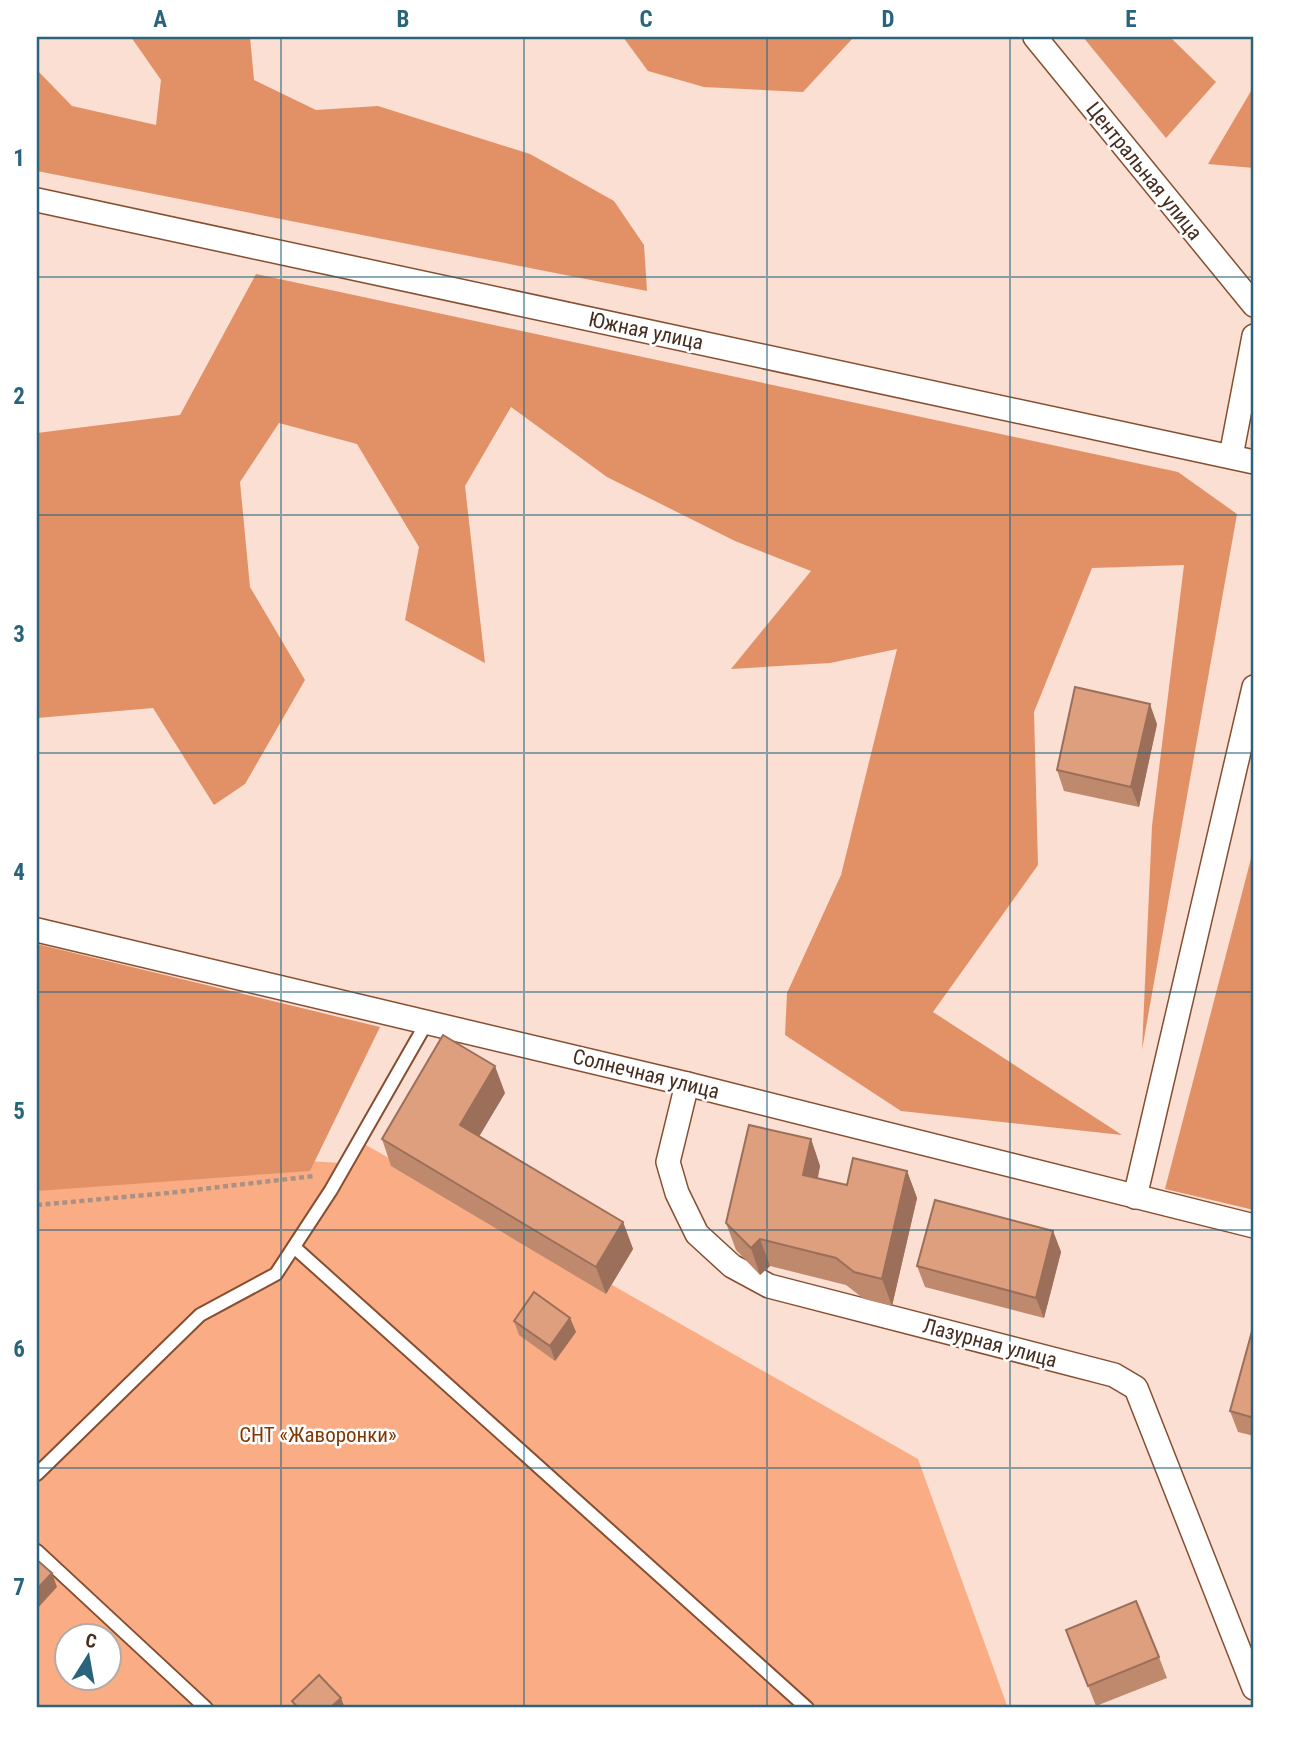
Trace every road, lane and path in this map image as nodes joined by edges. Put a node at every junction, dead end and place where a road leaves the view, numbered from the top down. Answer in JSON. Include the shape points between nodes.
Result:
{"nodes":[{"id":1,"x":1035,"y":37,"type":"edge"},
{"id":2,"x":37,"y":200,"type":"edge"},
{"id":3,"x":1254,"y":305,"type":"edge"},
{"id":4,"x":1254,"y":335,"type":"edge"},
{"id":5,"x":1231,"y":456,"type":"junction"},
{"id":6,"x":1254,"y":462,"type":"edge"},
{"id":7,"x":1254,"y":687,"type":"edge"},
{"id":8,"x":37,"y":930,"type":"edge"},
{"id":9,"x":427,"y":1022,"type":"junction"},
{"id":10,"x":687,"y":1084,"type":"junction"},
{"id":11,"x":340,"y":1174,"type":"junction"},
{"id":12,"x":1135,"y":1197,"type":"junction"},
{"id":13,"x":37,"y":1205,"type":"edge"},
{"id":14,"x":1254,"y":1226,"type":"edge"},
{"id":15,"x":293,"y":1247,"type":"junction"},
{"id":16,"x":37,"y":1474,"type":"edge"},
{"id":17,"x":37,"y":1551,"type":"edge"},
{"id":18,"x":1254,"y":1688,"type":"edge"},
{"id":19,"x":206,"y":1708,"type":"edge"},
{"id":20,"x":807,"y":1708,"type":"edge"}],
"edges":[{"from":1,"to":3,"type":"street","name":"Центральная улица"},
{"from":2,"to":5,"type":"street","name":"Южная улица"},
{"from":4,"to":5,"type":"street"},
{"from":5,"to":6,"type":"street","name":"Южная улица"},
{"from":7,"to":12,"type":"street"},
{"from":8,"to":9,"type":"street","name":"Солнечная улица"},
{"from":9,"to":10,"type":"street","name":"Солнечная улица"},
{"from":9,"to":11,"type":"lane"},
{"from":10,"to":12,"type":"street","name":"Солнечная улица"},
{"from":10,"to":18,"type":"street","name":"Лазурная улица","via":[[668,1163],[697,1234],[732,1266],[769,1286],[1114,1375],[1136,1388]]},
{"from":11,"to":13,"type":"path"},
{"from":11,"to":15,"type":"lane"},
{"from":12,"to":14,"type":"street","name":"Солнечная улица"},
{"from":15,"to":16,"type":"lane","via":[[276,1274],[200,1315]]},
{"from":15,"to":20,"type":"lane"},
{"from":17,"to":19,"type":"lane"}]}
